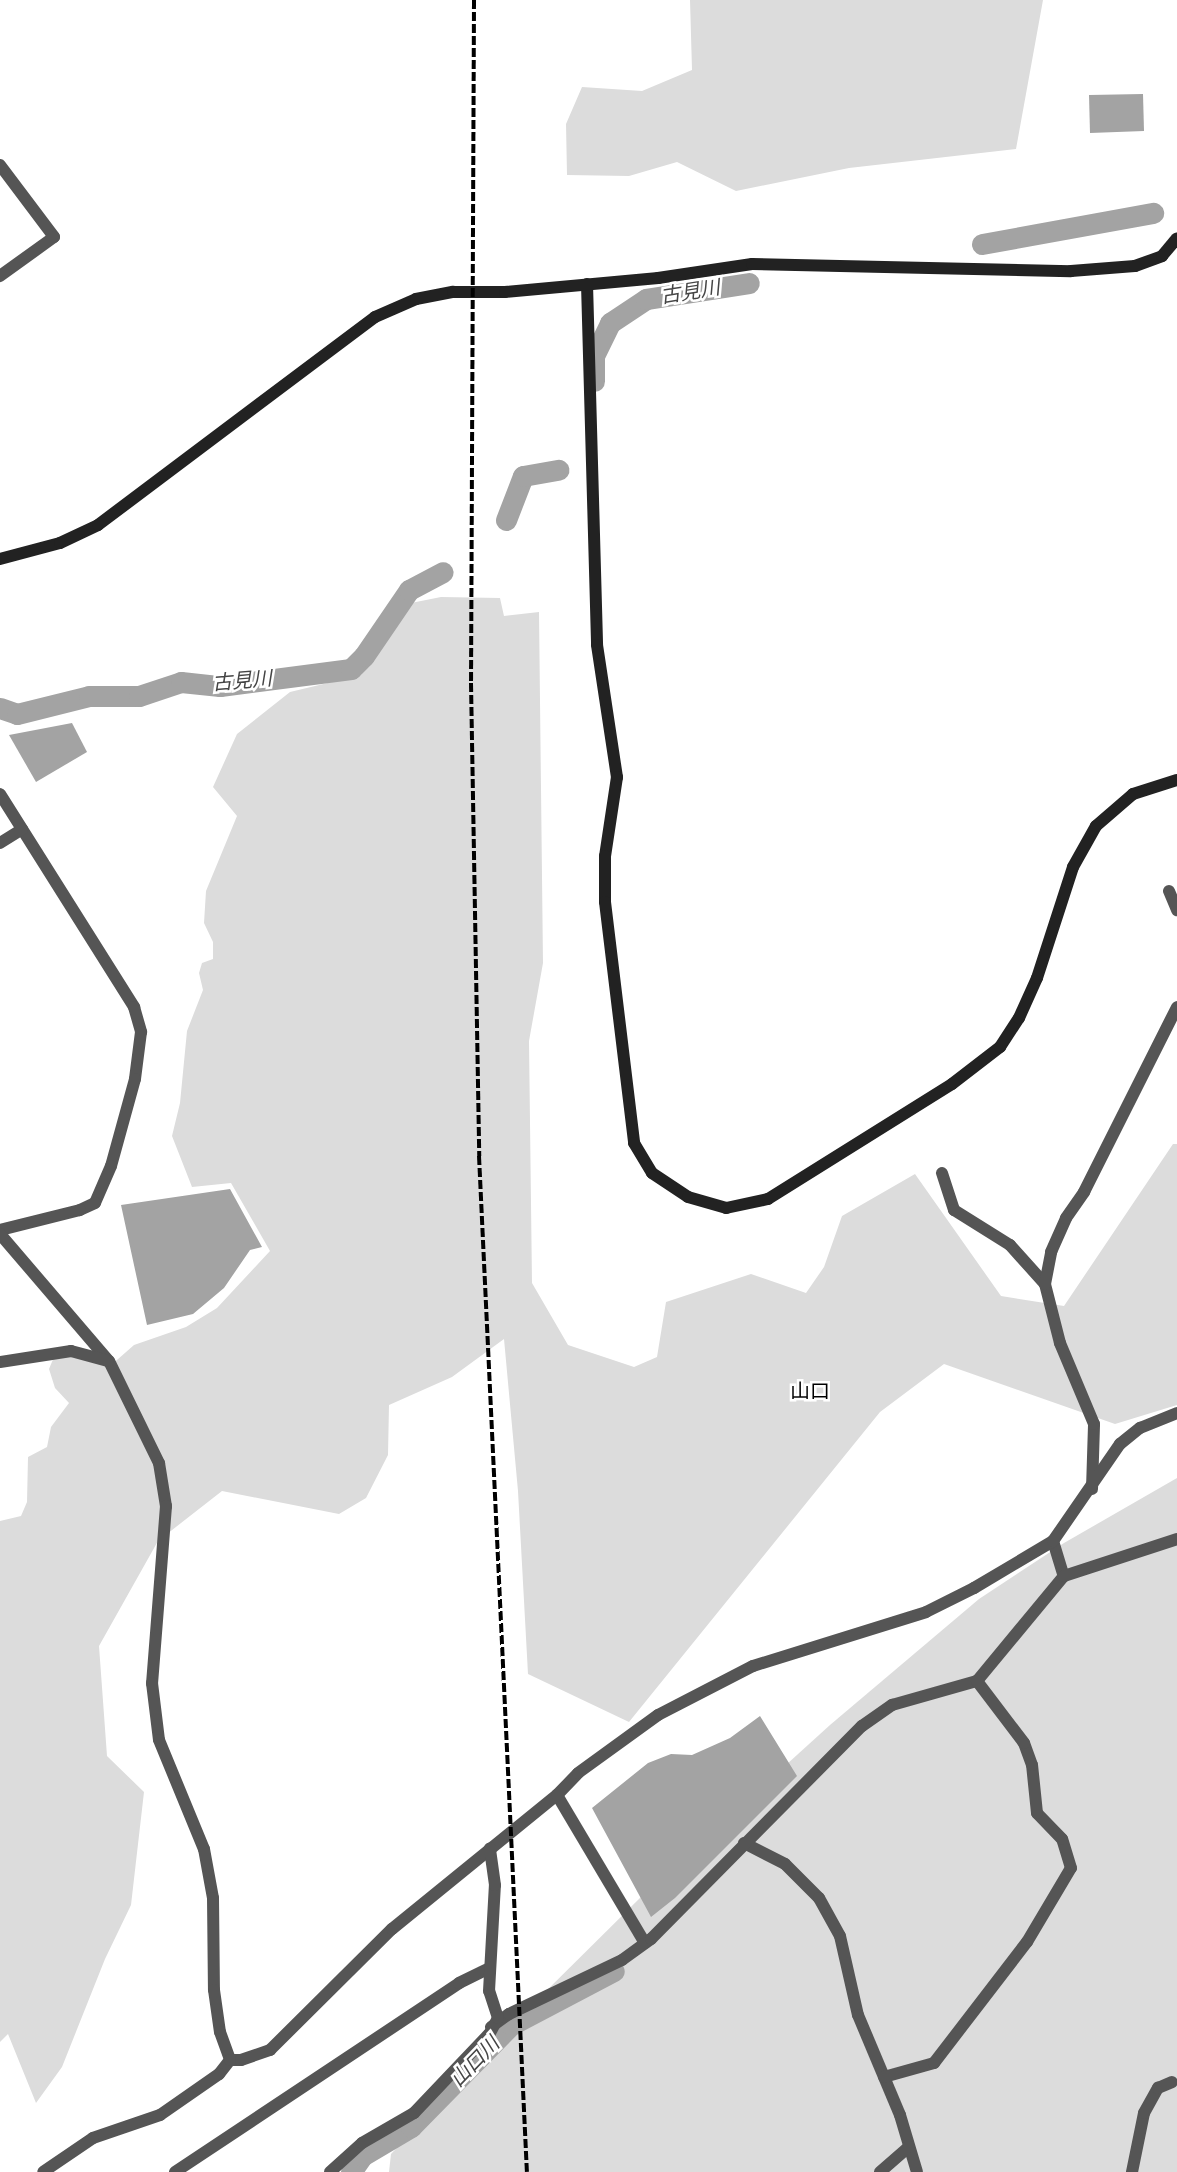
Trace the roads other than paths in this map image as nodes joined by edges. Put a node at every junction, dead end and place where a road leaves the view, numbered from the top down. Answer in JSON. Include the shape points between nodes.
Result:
{"nodes":[{"id":1,"x":0,"y":165,"type":"edge"},
{"id":2,"x":1177,"y":238,"type":"edge"},
{"id":3,"x":0,"y":276,"type":"edge"},
{"id":4,"x":587,"y":284,"type":"junction"},
{"id":5,"x":0,"y":559,"type":"edge"},
{"id":6,"x":1177,"y":780,"type":"edge"},
{"id":7,"x":0,"y":794,"type":"edge"},
{"id":8,"x":22,"y":829,"type":"junction"},
{"id":9,"x":0,"y":843,"type":"edge"},
{"id":10,"x":1169,"y":891,"type":"dead end"},
{"id":11,"x":1177,"y":910,"type":"edge"},
{"id":12,"x":1177,"y":1007,"type":"edge"},
{"id":13,"x":942,"y":1173,"type":"dead end"},
{"id":14,"x":0,"y":1232,"type":"edge"},
{"id":15,"x":1045,"y":1284,"type":"junction"},
{"id":16,"x":110,"y":1361,"type":"junction"},
{"id":17,"x":0,"y":1362,"type":"edge"},
{"id":18,"x":1177,"y":1413,"type":"edge"},
{"id":19,"x":1092,"y":1489,"type":"junction"},
{"id":20,"x":1177,"y":1539,"type":"edge"},
{"id":21,"x":1053,"y":1540,"type":"junction"},
{"id":22,"x":1064,"y":1576,"type":"junction"},
{"id":23,"x":977,"y":1681,"type":"junction"},
{"id":24,"x":557,"y":1795,"type":"junction"},
{"id":25,"x":744,"y":1843,"type":"junction"},
{"id":26,"x":490,"y":1848,"type":"junction"},
{"id":27,"x":645,"y":1943,"type":"junction"},
{"id":28,"x":488,"y":1969,"type":"junction"},
{"id":29,"x":491,"y":2027,"type":"junction"},
{"id":30,"x":230,"y":2060,"type":"junction"},
{"id":31,"x":884,"y":2077,"type":"junction"},
{"id":32,"x":1172,"y":2082,"type":"dead end"},
{"id":33,"x":909,"y":2147,"type":"junction"},
{"id":34,"x":43,"y":2172,"type":"edge"},
{"id":35,"x":175,"y":2172,"type":"edge"},
{"id":36,"x":330,"y":2172,"type":"edge"},
{"id":37,"x":880,"y":2172,"type":"edge"},
{"id":38,"x":917,"y":2172,"type":"edge"},
{"id":39,"x":1132,"y":2172,"type":"edge"}],
"edges":[{"from":1,"to":3,"type":"street","via":[[54,237]]},
{"from":2,"to":4,"type":"street","via":[[1162,256],[1135,266],[1071,271],[752,264]]},
{"from":4,"to":5,"type":"street","via":[[505,292],[453,292],[388,310],[98,525],[60,543]]},
{"from":4,"to":6,"type":"street","via":[[597,645],[617,777],[605,856],[605,902],[634,1143],[652,1173],[688,1197],[726,1208],[768,1199],[952,1084],[1000,1047],[1019,1018],[1037,978],[1073,867],[1096,825],[1133,794]]},
{"from":7,"to":8,"type":"street"},
{"from":8,"to":9,"type":"street"},
{"from":8,"to":14,"type":"street","via":[[134,1006],[141,1032],[135,1079],[111,1166],[96,1203]]},
{"from":10,"to":11,"type":"street"},
{"from":12,"to":15,"type":"street","via":[[1084,1192],[1066,1218],[1051,1252]]},
{"from":13,"to":15,"type":"street","via":[[954,1210],[1010,1245]]},
{"from":14,"to":16,"type":"street"},
{"from":15,"to":19,"type":"street","via":[[1060,1344],[1094,1424]]},
{"from":16,"to":17,"type":"street","via":[[71,1351]]},
{"from":16,"to":30,"type":"street","via":[[159,1463],[164,1486],[152,1683],[159,1740],[204,1849],[213,1898],[216,2000],[220,2032]]},
{"from":18,"to":19,"type":"street","via":[[1140,1428],[1120,1444]]},
{"from":19,"to":21,"type":"street"},
{"from":20,"to":22,"type":"street"},
{"from":21,"to":22,"type":"street"},
{"from":21,"to":24,"type":"street","via":[[926,1612],[753,1666],[689,1696],[578,1773]]},
{"from":22,"to":23,"type":"street"},
{"from":23,"to":25,"type":"street","via":[[892,1705],[842,1745]]},
{"from":23,"to":31,"type":"street","via":[[1024,1743],[1032,1765],[1036,1813],[1062,1839],[1071,1868],[1027,1942],[934,2063]]},
{"from":24,"to":26,"type":"street"},
{"from":24,"to":27,"type":"street"},
{"from":25,"to":27,"type":"street","via":[[687,1906]]},
{"from":25,"to":31,"type":"street","via":[[785,1864],[819,1898],[840,1936],[858,2015]]},
{"from":26,"to":28,"type":"street","via":[[495,1885]]},
{"from":26,"to":30,"type":"street","via":[[392,1929],[270,2050]]},
{"from":27,"to":29,"type":"street","via":[[622,1960],[544,1996]]},
{"from":28,"to":29,"type":"street","via":[[489,1992],[498,2018]]},
{"from":28,"to":35,"type":"street","via":[[459,1983]]},
{"from":29,"to":36,"type":"street","via":[[490,2033],[414,2113],[362,2143]]},
{"from":30,"to":34,"type":"street","via":[[219,2074],[160,2115],[93,2138]]},
{"from":31,"to":33,"type":"street"},
{"from":32,"to":39,"type":"street","via":[[1158,2088],[1144,2113]]},
{"from":33,"to":37,"type":"street"},
{"from":33,"to":38,"type":"street"}]}
